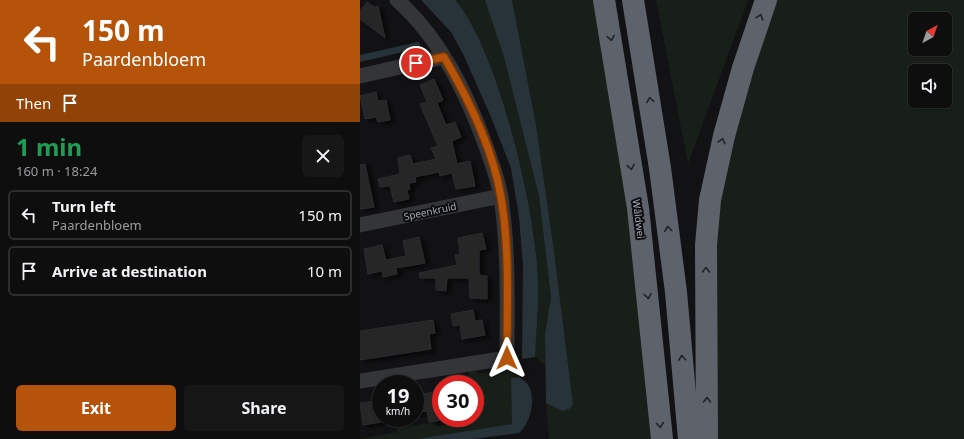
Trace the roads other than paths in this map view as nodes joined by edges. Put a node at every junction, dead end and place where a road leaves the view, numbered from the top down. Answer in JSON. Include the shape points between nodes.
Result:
{"nodes":[{"id":1,"x":397,"y":0,"type":"edge"},
{"id":2,"x":604,"y":0,"type":"edge"},
{"id":3,"x":633,"y":0,"type":"edge"},
{"id":4,"x":766,"y":0,"type":"edge"},
{"id":5,"x":444,"y":57,"type":"junction"},
{"id":6,"x":360,"y":76,"type":"edge"},
{"id":7,"x":501,"y":196,"type":"junction"},
{"id":8,"x":360,"y":225,"type":"edge"},
{"id":9,"x":360,"y":380,"type":"edge"},
{"id":10,"x":662,"y":439,"type":"edge"},
{"id":11,"x":689,"y":439,"type":"edge"},
{"id":12,"x":707,"y":439,"type":"edge"}],
"edges":[{"from":1,"to":5,"type":"street","via":[[421,24]]},
{"from":2,"to":10,"type":"highway","name":"Wâldwei","one_way":true,"via":[[638,208]]},
{"from":11,"to":3,"type":"highway","one_way":true,"via":[[676,292],[660,168]]},
{"from":12,"to":4,"type":"highway","one_way":true,"via":[[706,252],[710,200],[743,68]]},
{"from":5,"to":6,"type":"street"},
{"from":5,"to":7,"type":"street","via":[[475,115]]},
{"from":7,"to":8,"type":"street","name":"Speenkruid"},
{"from":7,"to":9,"type":"street","via":[[506,248],[507,358]]}]}
